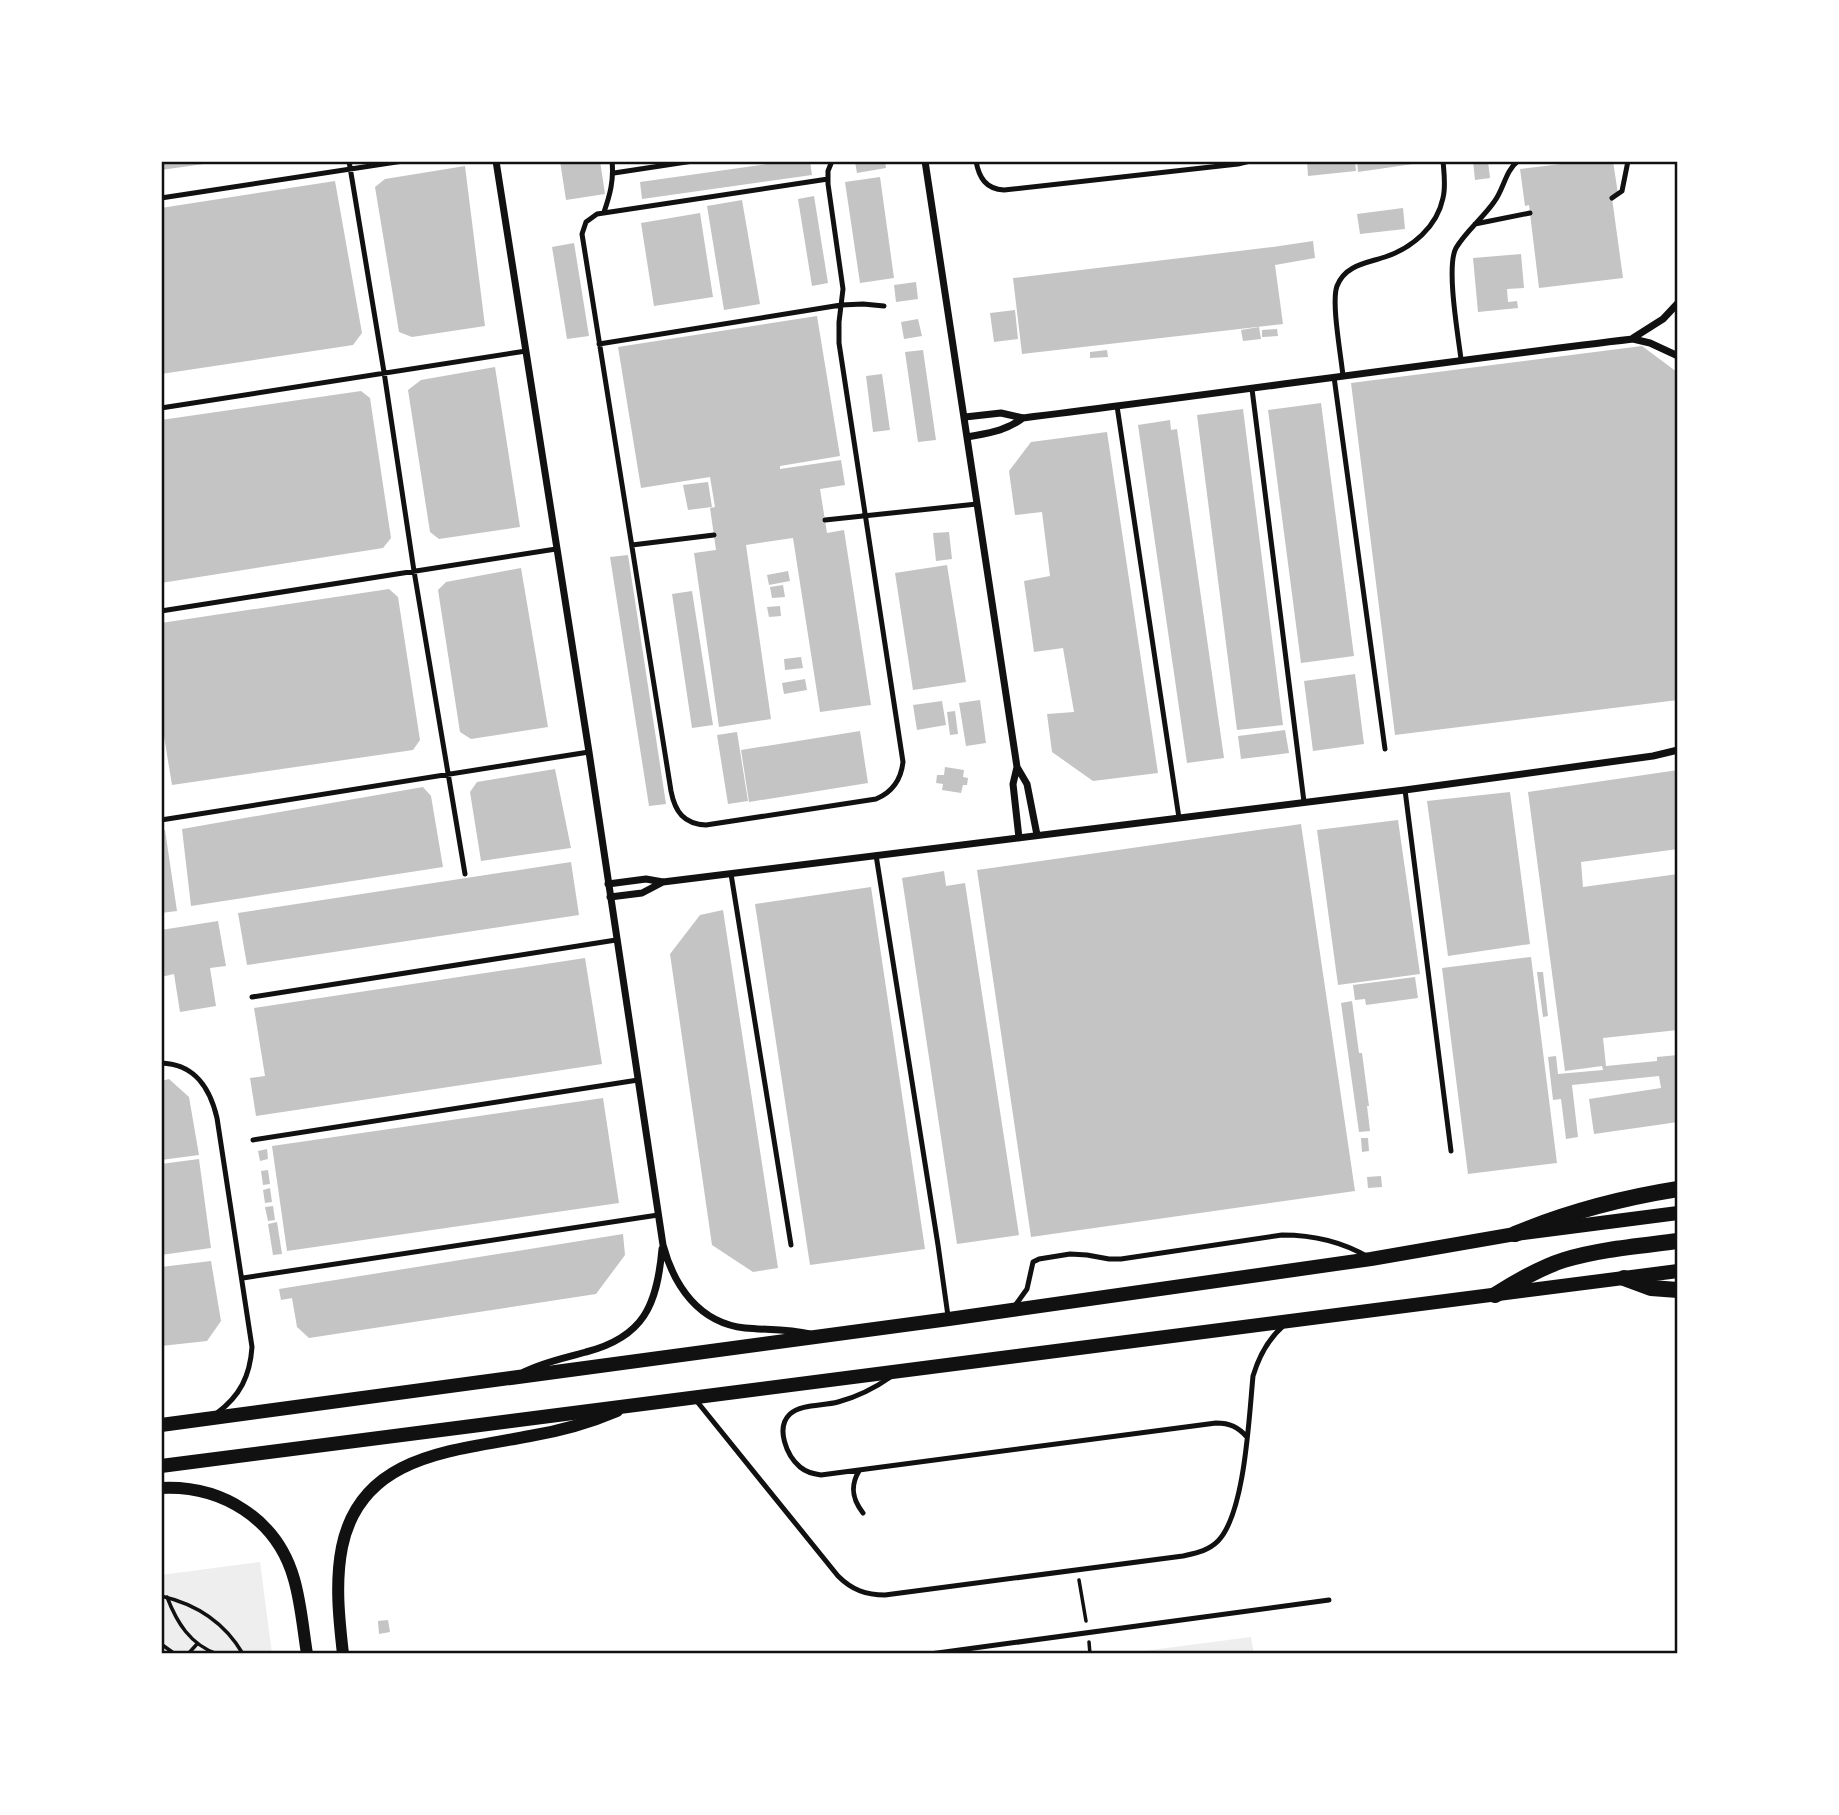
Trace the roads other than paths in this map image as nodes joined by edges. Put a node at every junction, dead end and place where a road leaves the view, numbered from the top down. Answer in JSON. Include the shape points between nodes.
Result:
{"nodes":[{"id":1,"x":349,"y":161,"type":"edge"},
{"id":2,"x":403,"y":161,"type":"edge"},
{"id":3,"x":496,"y":161,"type":"edge"},
{"id":4,"x":612,"y":161,"type":"edge"},
{"id":5,"x":693,"y":161,"type":"edge"},
{"id":6,"x":831,"y":161,"type":"edge"},
{"id":7,"x":925,"y":161,"type":"edge"},
{"id":8,"x":976,"y":161,"type":"edge"},
{"id":9,"x":1250,"y":161,"type":"edge"},
{"id":10,"x":1443,"y":161,"type":"edge"},
{"id":11,"x":1518,"y":161,"type":"edge"},
{"id":12,"x":1628,"y":161,"type":"edge"},
{"id":13,"x":350,"y":170,"type":"junction"},
{"id":14,"x":614,"y":173,"type":"junction"},
{"id":15,"x":828,"y":179,"type":"junction"},
{"id":16,"x":161,"y":198,"type":"edge"},
{"id":17,"x":1612,"y":198,"type":"dead end"},
{"id":18,"x":604,"y":212,"type":"junction"},
{"id":19,"x":1530,"y":213,"type":"dead end"},
{"id":20,"x":1475,"y":224,"type":"junction"},
{"id":21,"x":1678,"y":303,"type":"edge"},
{"id":22,"x":841,"y":305,"type":"junction"},
{"id":23,"x":884,"y":306,"type":"dead end"},
{"id":24,"x":1633,"y":339,"type":"junction"},
{"id":25,"x":599,"y":344,"type":"junction"},
{"id":26,"x":526,"y":351,"type":"junction"},
{"id":27,"x":1678,"y":356,"type":"edge"},
{"id":28,"x":1461,"y":359,"type":"junction"},
{"id":29,"x":384,"y":372,"type":"junction"},
{"id":30,"x":1343,"y":376,"type":"junction"},
{"id":31,"x":1334,"y":377,"type":"junction"},
{"id":32,"x":1252,"y":389,"type":"junction"},
{"id":33,"x":1117,"y":406,"type":"junction"},
{"id":34,"x":161,"y":408,"type":"edge"},
{"id":35,"x":965,"y":417,"type":"junction"},
{"id":36,"x":1023,"y":418,"type":"junction"},
{"id":37,"x":968,"y":437,"type":"junction"},
{"id":38,"x":977,"y":504,"type":"junction"},
{"id":39,"x":866,"y":516,"type":"junction"},
{"id":40,"x":825,"y":520,"type":"dead end"},
{"id":41,"x":714,"y":535,"type":"dead end"},
{"id":42,"x":632,"y":545,"type":"junction"},
{"id":43,"x":556,"y":549,"type":"junction"},
{"id":44,"x":414,"y":572,"type":"junction"},
{"id":45,"x":161,"y":611,"type":"edge"},
{"id":46,"x":1385,"y":749,"type":"dead end"},
{"id":47,"x":1678,"y":750,"type":"edge"},
{"id":48,"x":589,"y":752,"type":"junction"},
{"id":49,"x":1017,"y":767,"type":"junction"},
{"id":50,"x":448,"y":775,"type":"junction"},
{"id":51,"x":1405,"y":790,"type":"junction"},
{"id":52,"x":1304,"y":802,"type":"junction"},
{"id":53,"x":1179,"y":818,"type":"junction"},
{"id":54,"x":161,"y":820,"type":"edge"},
{"id":55,"x":1037,"y":835,"type":"junction"},
{"id":56,"x":1019,"y":838,"type":"junction"},
{"id":57,"x":876,"y":855,"type":"junction"},
{"id":58,"x":466,"y":874,"type":"dead end"},
{"id":59,"x":731,"y":874,"type":"junction"},
{"id":60,"x":663,"y":882,"type":"junction"},
{"id":61,"x":608,"y":884,"type":"junction"},
{"id":62,"x":610,"y":897,"type":"junction"},
{"id":63,"x":616,"y":940,"type":"junction"},
{"id":64,"x":252,"y":997,"type":"dead end"},
{"id":65,"x":161,"y":1063,"type":"edge"},
{"id":66,"x":638,"y":1080,"type":"junction"},
{"id":67,"x":254,"y":1140,"type":"dead end"},
{"id":68,"x":1451,"y":1152,"type":"dead end"},
{"id":69,"x":1678,"y":1189,"type":"edge"},
{"id":70,"x":1678,"y":1213,"type":"edge"},
{"id":71,"x":658,"y":1215,"type":"junction"},
{"id":72,"x":1514,"y":1234,"type":"junction"},
{"id":73,"x":1678,"y":1241,"type":"edge"},
{"id":74,"x":663,"y":1245,"type":"junction"},
{"id":75,"x":791,"y":1245,"type":"dead end"},
{"id":76,"x":1371,"y":1259,"type":"junction"},
{"id":77,"x":1678,"y":1271,"type":"edge"},
{"id":78,"x":243,"y":1278,"type":"junction"},
{"id":79,"x":1625,"y":1278,"type":"junction"},
{"id":80,"x":1678,"y":1290,"type":"edge"},
{"id":81,"x":1495,"y":1295,"type":"junction"},
{"id":82,"x":1010,"y":1310,"type":"junction"},
{"id":83,"x":949,"y":1319,"type":"junction"},
{"id":84,"x":1290,"y":1321,"type":"junction"},
{"id":85,"x":819,"y":1336,"type":"junction"},
{"id":86,"x":902,"y":1370,"type":"junction"},
{"id":87,"x":510,"y":1378,"type":"junction"},
{"id":88,"x":693,"y":1397,"type":"junction"},
{"id":89,"x":632,"y":1405,"type":"junction"},
{"id":90,"x":205,"y":1419,"type":"junction"},
{"id":91,"x":161,"y":1425,"type":"edge"},
{"id":92,"x":1247,"y":1437,"type":"junction"},
{"id":93,"x":161,"y":1466,"type":"edge"},
{"id":94,"x":859,"y":1471,"type":"junction"},
{"id":95,"x":161,"y":1488,"type":"edge"},
{"id":96,"x":863,"y":1513,"type":"dead end"},
{"id":97,"x":1329,"y":1600,"type":"dead end"},
{"id":98,"x":307,"y":1654,"type":"edge"},
{"id":99,"x":343,"y":1654,"type":"edge"},
{"id":100,"x":930,"y":1654,"type":"edge"}],
"edges":[{"from":1,"to":13,"type":"lane"},
{"from":2,"to":13,"type":"lane"},
{"from":3,"to":26,"type":"street"},
{"from":4,"to":14,"type":"lane"},
{"from":5,"to":14,"type":"lane"},
{"from":6,"to":15,"type":"lane"},
{"from":7,"to":35,"type":"street"},
{"from":8,"to":9,"type":"lane","via":[[984,183],[1004,190]]},
{"from":10,"to":30,"type":"lane","via":[[1443,199],[1428,229],[1402,250],[1353,267],[1340,280],[1334,298]]},
{"from":11,"to":20,"type":"lane","via":[[1498,198]]},
{"from":12,"to":17,"type":"lane","via":[[1622,191]]},
{"from":13,"to":16,"type":"lane"},
{"from":13,"to":29,"type":"lane"},
{"from":14,"to":18,"type":"lane"},
{"from":15,"to":18,"type":"lane"},
{"from":15,"to":22,"type":"lane","via":[[842,278]]},
{"from":18,"to":25,"type":"lane","via":[[586,222],[582,234]]},
{"from":19,"to":20,"type":"lane"},
{"from":20,"to":28,"type":"lane","via":[[1455,249],[1451,265]]},
{"from":21,"to":24,"type":"street"},
{"from":22,"to":23,"type":"lane"},
{"from":22,"to":25,"type":"lane"},
{"from":22,"to":39,"type":"lane","via":[[839,343]]},
{"from":24,"to":27,"type":"street"},
{"from":24,"to":28,"type":"street"},
{"from":25,"to":42,"type":"lane"},
{"from":26,"to":29,"type":"lane"},
{"from":26,"to":43,"type":"street"},
{"from":28,"to":30,"type":"street"},
{"from":29,"to":34,"type":"lane"},
{"from":29,"to":44,"type":"lane"},
{"from":30,"to":31,"type":"street"},
{"from":31,"to":32,"type":"street"},
{"from":31,"to":46,"type":"lane"},
{"from":32,"to":33,"type":"street"},
{"from":32,"to":52,"type":"lane"},
{"from":33,"to":36,"type":"street"},
{"from":33,"to":53,"type":"lane"},
{"from":35,"to":36,"type":"street","via":[[1001,413]]},
{"from":35,"to":37,"type":"street"},
{"from":36,"to":37,"type":"street","via":[[995,432]]},
{"from":37,"to":38,"type":"street"},
{"from":38,"to":39,"type":"lane"},
{"from":38,"to":49,"type":"street"},
{"from":39,"to":40,"type":"lane"},
{"from":39,"to":42,"type":"lane","via":[[903,762],[899,779],[876,799],[706,825],[682,817],[673,801]]},
{"from":41,"to":42,"type":"lane"},
{"from":43,"to":44,"type":"lane"},
{"from":43,"to":48,"type":"street"},
{"from":44,"to":45,"type":"lane"},
{"from":44,"to":50,"type":"lane"},
{"from":47,"to":51,"type":"street"},
{"from":48,"to":50,"type":"lane"},
{"from":48,"to":61,"type":"street"},
{"from":49,"to":55,"type":"street","via":[[1027,784]]},
{"from":49,"to":56,"type":"street","via":[[1013,785]]},
{"from":50,"to":54,"type":"lane"},
{"from":50,"to":58,"type":"lane"},
{"from":51,"to":52,"type":"street"},
{"from":51,"to":68,"type":"lane"},
{"from":52,"to":53,"type":"street"},
{"from":53,"to":55,"type":"street"},
{"from":55,"to":56,"type":"street"},
{"from":56,"to":57,"type":"street"},
{"from":57,"to":59,"type":"street"},
{"from":57,"to":83,"type":"lane"},
{"from":59,"to":60,"type":"street"},
{"from":59,"to":75,"type":"lane"},
{"from":60,"to":61,"type":"street","via":[[637,879]]},
{"from":60,"to":62,"type":"street","via":[[642,893]]},
{"from":61,"to":62,"type":"street"},
{"from":62,"to":63,"type":"street"},
{"from":63,"to":64,"type":"lane"},
{"from":63,"to":66,"type":"street"},
{"from":65,"to":78,"type":"lane","via":[[191,1072],[214,1103]]},
{"from":66,"to":67,"type":"lane"},
{"from":66,"to":71,"type":"street"},
{"from":69,"to":72,"type":"main road","via":[[1594,1206]]},
{"from":70,"to":72,"type":"main road"},
{"from":71,"to":74,"type":"street"},
{"from":71,"to":78,"type":"lane"},
{"from":72,"to":76,"type":"main road"},
{"from":73,"to":81,"type":"main road","via":[[1562,1261]]},
{"from":74,"to":85,"type":"street","via":[[683,1293],[717,1321]]},
{"from":74,"to":87,"type":"street","via":[[650,1304],[627,1335]]},
{"from":76,"to":82,"type":"main road"},
{"from":76,"to":82,"type":"lane","via":[[1338,1242],[1301,1235],[1109,1259],[1070,1254],[1033,1262],[1027,1289]]},
{"from":77,"to":79,"type":"main road"},
{"from":78,"to":90,"type":"lane","via":[[252,1348],[249,1371],[228,1404]]},
{"from":79,"to":80,"type":"main road","via":[[1651,1288]]},
{"from":79,"to":81,"type":"main road"},
{"from":81,"to":84,"type":"main road"},
{"from":82,"to":83,"type":"main road"},
{"from":83,"to":85,"type":"main road"},
{"from":84,"to":86,"type":"main road"},
{"from":84,"to":92,"type":"lane","via":[[1270,1339],[1257,1363]]},
{"from":85,"to":87,"type":"main road"},
{"from":86,"to":88,"type":"main road"},
{"from":86,"to":94,"type":"lane","via":[[856,1396],[798,1409],[784,1424],[789,1453],[806,1471],[821,1475]]},
{"from":87,"to":90,"type":"main road"},
{"from":88,"to":89,"type":"main road"},
{"from":88,"to":92,"type":"lane","via":[[838,1576],[854,1589],[874,1595],[1202,1552],[1216,1544],[1233,1518]]},
{"from":89,"to":93,"type":"main road"},
{"from":89,"to":99,"type":"street","via":[[555,1431],[439,1453],[377,1485],[354,1514],[341,1549],[338,1594]]},
{"from":90,"to":91,"type":"main road"},
{"from":92,"to":94,"type":"lane","via":[[1234,1425],[1216,1423]]},
{"from":94,"to":96,"type":"lane","via":[[853,1489]]},
{"from":95,"to":98,"type":"street","via":[[189,1488],[220,1497],[249,1513],[267,1531],[293,1578]]},
{"from":97,"to":100,"type":"lane"}]}
